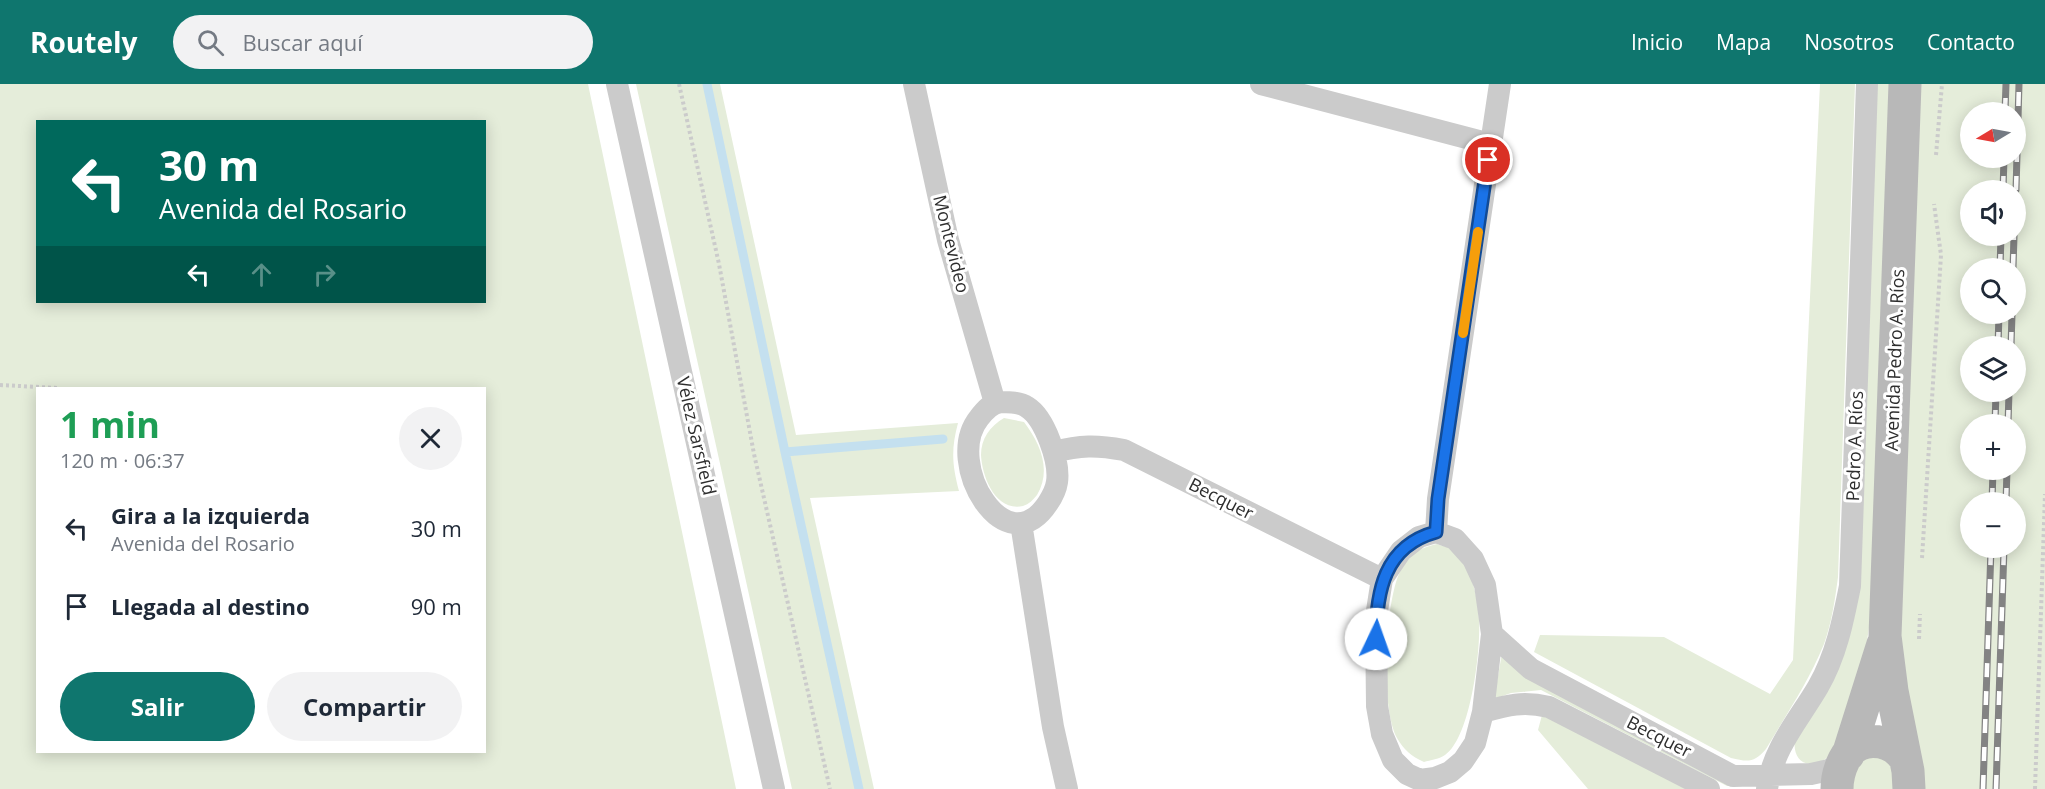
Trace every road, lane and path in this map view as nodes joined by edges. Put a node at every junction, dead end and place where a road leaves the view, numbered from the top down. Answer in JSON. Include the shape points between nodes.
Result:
{"nodes":[{"id":1,"x":617,"y":84,"type":"edge"},
{"id":2,"x":679,"y":84,"type":"edge"},
{"id":3,"x":914,"y":84,"type":"edge"},
{"id":4,"x":1261,"y":84,"type":"edge"},
{"id":5,"x":1500,"y":84,"type":"edge"},
{"id":6,"x":1867,"y":84,"type":"edge"},
{"id":7,"x":1905,"y":84,"type":"edge"},
{"id":8,"x":1941,"y":84,"type":"edge"},
{"id":9,"x":1490,"y":144,"type":"junction"},
{"id":10,"x":1936,"y":165,"type":"dead end"},
{"id":11,"x":1933,"y":199,"type":"dead end"},
{"id":12,"x":0,"y":385,"type":"edge"},
{"id":13,"x":39,"y":387,"type":"edge"},
{"id":14,"x":995,"y":403,"type":"junction"},
{"id":15,"x":1054,"y":452,"type":"junction"},
{"id":16,"x":2045,"y":494,"type":"edge"},
{"id":17,"x":1021,"y":523,"type":"junction"},
{"id":18,"x":1436,"y":532,"type":"junction"},
{"id":19,"x":1922,"y":566,"type":"dead end"},
{"id":20,"x":1382,"y":579,"type":"junction"},
{"id":21,"x":1920,"y":611,"type":"dead end"},
{"id":22,"x":1492,"y":634,"type":"junction"},
{"id":23,"x":1885,"y":636,"type":"junction"},
{"id":24,"x":1919,"y":645,"type":"dead end"},
{"id":25,"x":1483,"y":712,"type":"junction"},
{"id":26,"x":1904,"y":757,"type":"junction"},
{"id":27,"x":1843,"y":768,"type":"edge"},
{"id":28,"x":1768,"y":782,"type":"edge"},
{"id":29,"x":1420,"y":784,"type":"edge"},
{"id":30,"x":774,"y":789,"type":"edge"},
{"id":31,"x":830,"y":789,"type":"edge"},
{"id":32,"x":1067,"y":789,"type":"edge"},
{"id":33,"x":1709,"y":789,"type":"edge"},
{"id":34,"x":1909,"y":789,"type":"edge"},
{"id":35,"x":2035,"y":789,"type":"edge"}],
"edges":[{"from":1,"to":30,"type":"street","name":"Vélez Sarsfield"},
{"from":2,"to":31,"type":"path","via":[[719,264],[754,454]]},
{"from":3,"to":14,"type":"street","name":"Montevideo","via":[[948,240]]},
{"from":4,"to":9,"type":"street"},
{"from":5,"to":9,"type":"street"},
{"from":6,"to":28,"type":"street","name":"Pedro A. Ríos","via":[[1850,586],[1838,641],[1819,686],[1785,736]]},
{"from":7,"to":23,"type":"main road","name":"Avenida Pedro A. Ríos"},
{"from":8,"to":10,"type":"path"},
{"from":9,"to":18,"type":"street"},
{"from":11,"to":19,"type":"path","via":[[1941,255]]},
{"from":12,"to":13,"type":"path"},
{"from":14,"to":15,"type":"street","via":[[1028,407],[1045,430]]},
{"from":14,"to":17,"type":"street","via":[[975,423],[969,465],[986,505],[1012,523]]},
{"from":15,"to":17,"type":"street","via":[[1057,482],[1051,498],[1040,516]]},
{"from":15,"to":20,"type":"street","name":"Becquer","via":[[1078,446],[1124,450]]},
{"from":16,"to":35,"type":"path"},
{"from":17,"to":32,"type":"street","via":[[1053,727]]},
{"from":18,"to":20,"type":"street","via":[[1419,537],[1401,551]]},
{"from":18,"to":22,"type":"street","via":[[1455,539],[1473,560],[1485,585]]},
{"from":20,"to":29,"type":"street","via":[[1376,617],[1377,706],[1382,734],[1394,760]]},
{"from":21,"to":24,"type":"path"},
{"from":22,"to":25,"type":"street"},
{"from":22,"to":28,"type":"street","name":"Becquer","via":[[1530,669],[1733,776]]},
{"from":23,"to":26,"type":"main road","name":"Avenida Pedro A. Ríos"},
{"from":23,"to":27,"type":"main road","name":"Avenida Pedro A. Ríos"},
{"from":25,"to":29,"type":"street","via":[[1475,743],[1463,761],[1450,772]]},
{"from":25,"to":33,"type":"street","name":"Becquer","via":[[1530,702],[1549,707]]},
{"from":26,"to":27,"type":"main road","via":[[1889,743],[1869,742],[1855,747]]},
{"from":26,"to":34,"type":"main road","name":"Avenida Pedro A. Ríos"},
{"from":27,"to":28,"type":"street","name":"Becquer"}]}
